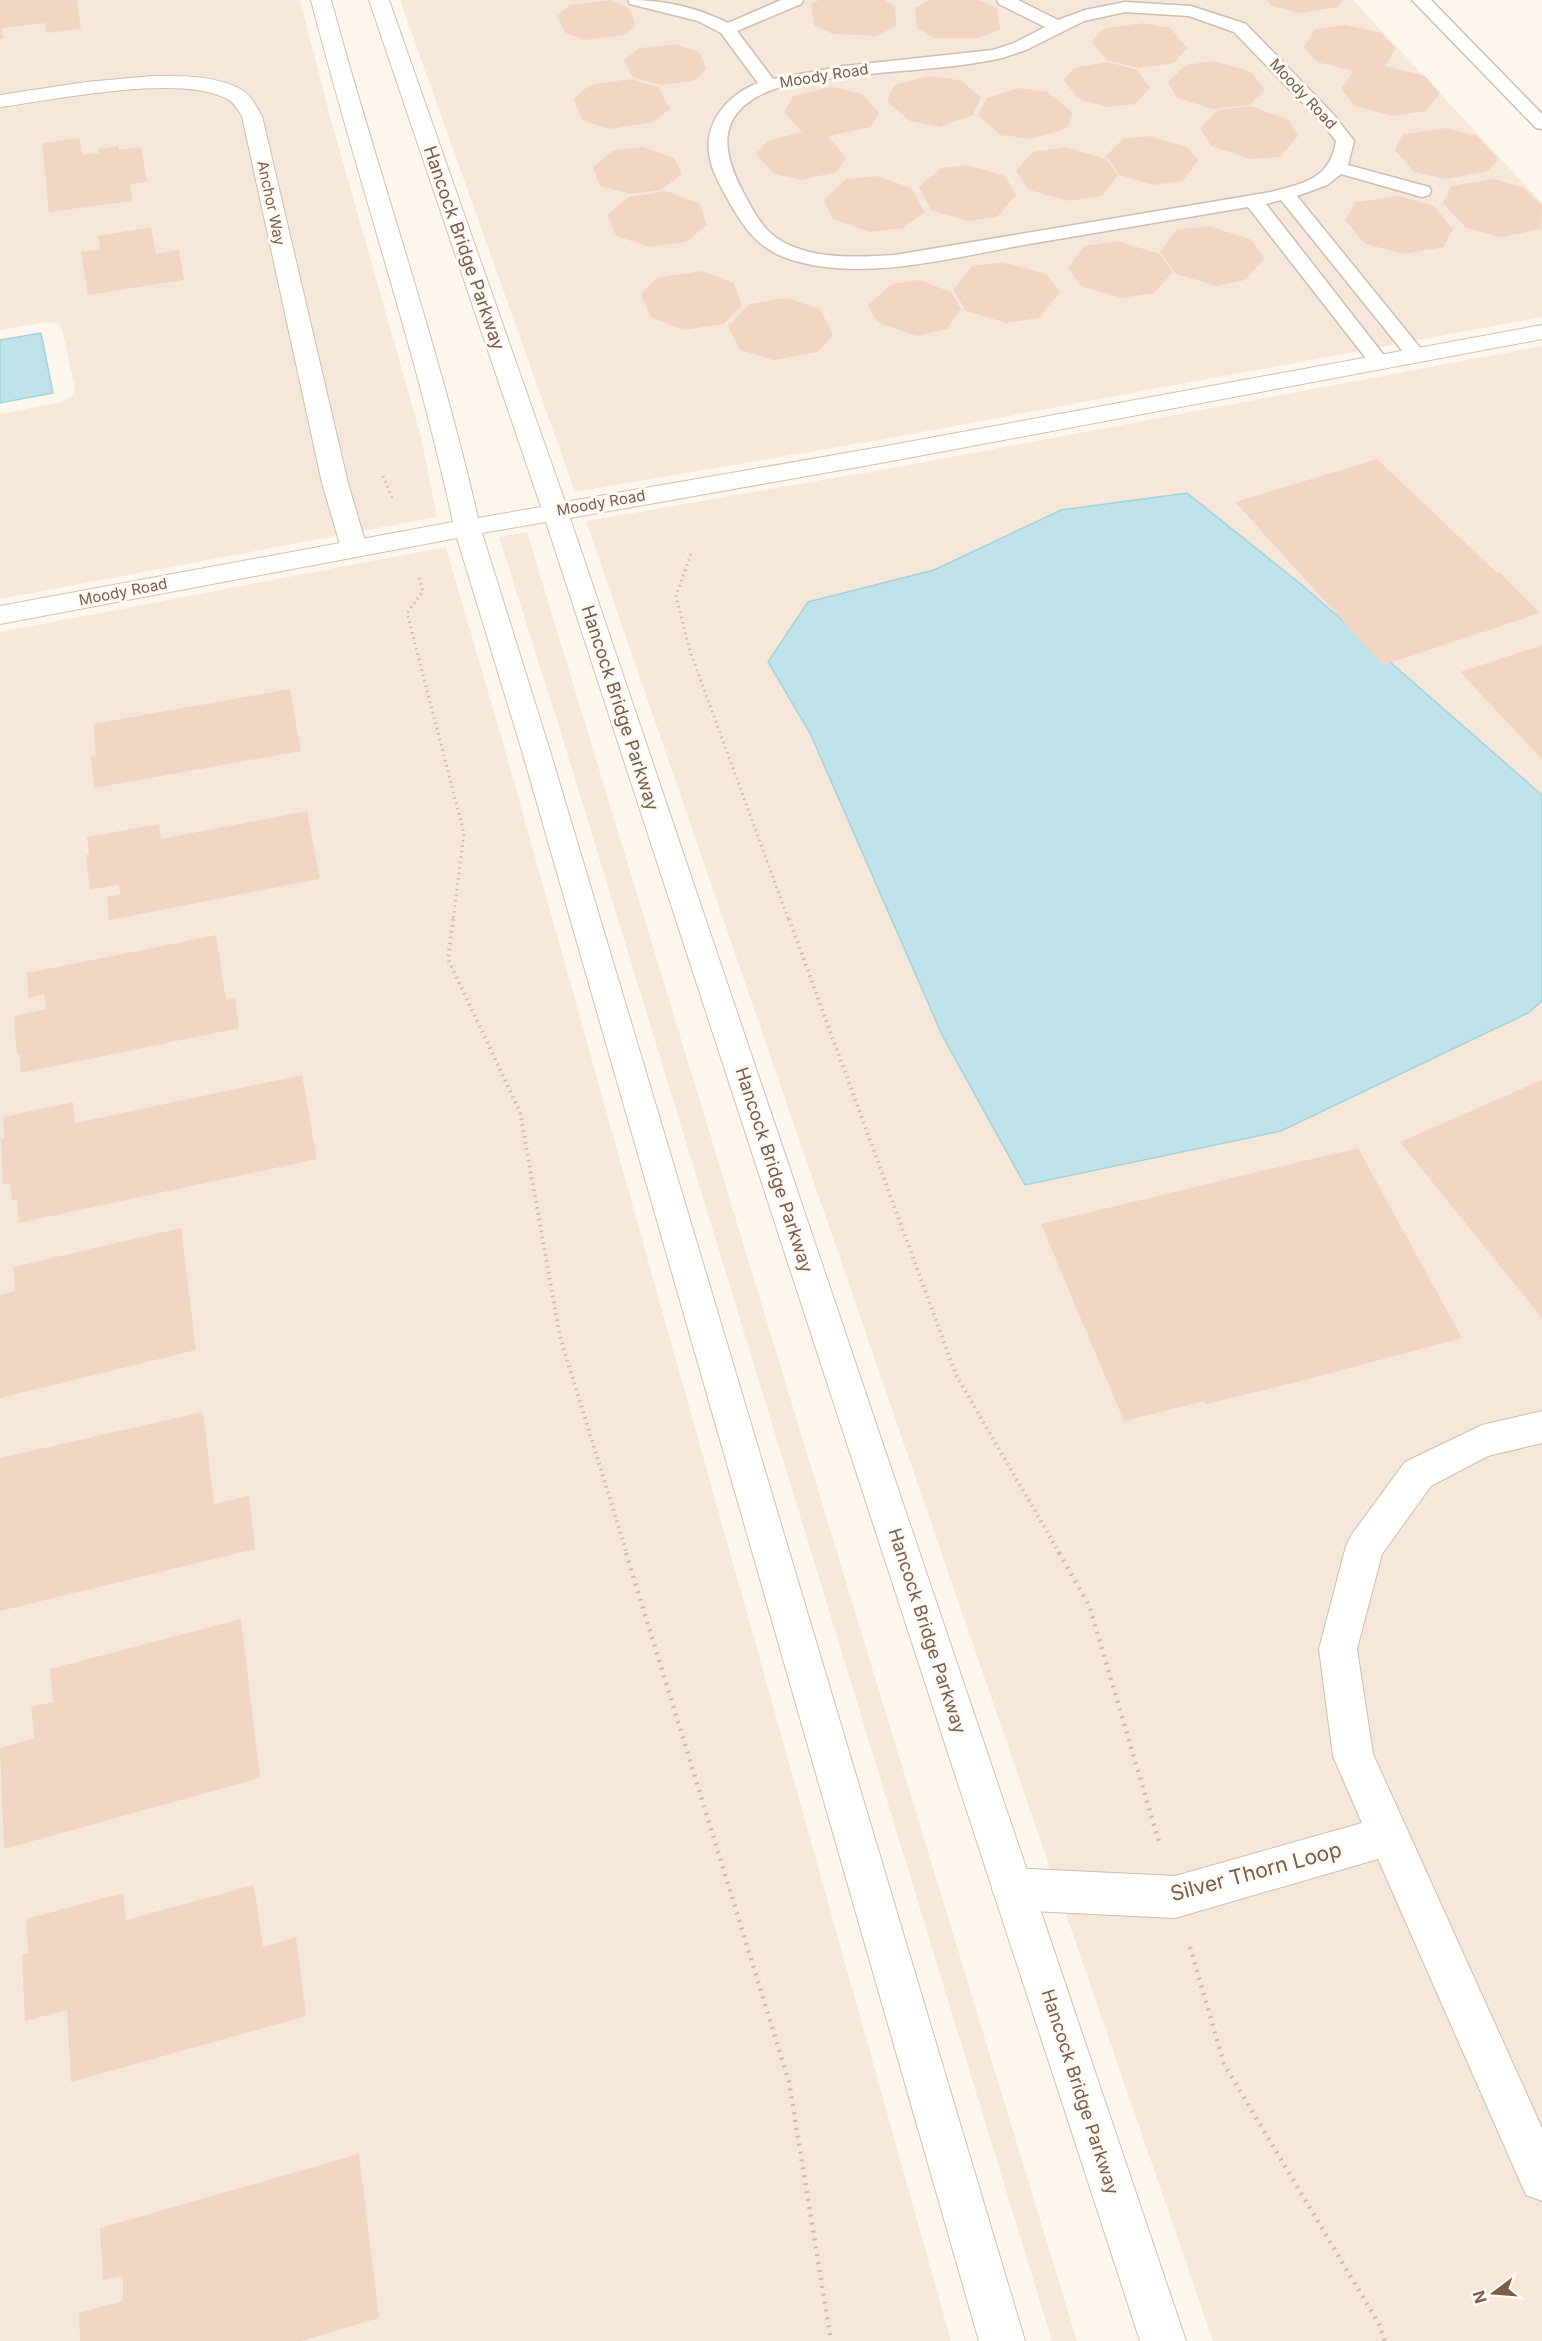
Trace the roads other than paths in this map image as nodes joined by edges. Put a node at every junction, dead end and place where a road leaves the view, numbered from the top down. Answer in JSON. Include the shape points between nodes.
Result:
{"nodes":[{"id":1,"x":321,"y":0,"type":"edge"},
{"id":2,"x":379,"y":0,"type":"edge"},
{"id":3,"x":636,"y":0,"type":"edge"},
{"id":4,"x":795,"y":0,"type":"edge"},
{"id":5,"x":1005,"y":0,"type":"edge"},
{"id":6,"x":1220,"y":0,"type":"edge"},
{"id":7,"x":1423,"y":0,"type":"edge"},
{"id":8,"x":1204,"y":14,"type":"junction"},
{"id":9,"x":1059,"y":27,"type":"junction"},
{"id":10,"x":727,"y":29,"type":"junction"},
{"id":11,"x":768,"y":85,"type":"junction"},
{"id":12,"x":0,"y":101,"type":"edge"},
{"id":13,"x":1542,"y":124,"type":"edge"},
{"id":14,"x":1338,"y":168,"type":"junction"},
{"id":15,"x":1422,"y":191,"type":"dead end"},
{"id":16,"x":1285,"y":193,"type":"junction"},
{"id":17,"x":1253,"y":200,"type":"junction"},
{"id":18,"x":1542,"y":332,"type":"edge"},
{"id":19,"x":1416,"y":355,"type":"junction"},
{"id":20,"x":1379,"y":362,"type":"junction"},
{"id":21,"x":555,"y":511,"type":"junction"},
{"id":22,"x":468,"y":527,"type":"junction"},
{"id":23,"x":354,"y":548,"type":"junction"},
{"id":24,"x":0,"y":615,"type":"edge"},
{"id":25,"x":1542,"y":1427,"type":"edge"},
{"id":26,"x":1389,"y":1836,"type":"junction"},
{"id":27,"x":1013,"y":1889,"type":"junction"},
{"id":28,"x":1542,"y":2179,"type":"edge"},
{"id":29,"x":1002,"y":2341,"type":"edge"},
{"id":30,"x":1163,"y":2341,"type":"edge"}],
"edges":[{"from":1,"to":22,"type":"main road","via":[[446,433]]},
{"from":2,"to":21,"type":"main road","name":"Hancock Bridge Parkway"},
{"from":3,"to":10,"type":"lane","via":[[704,17]]},
{"from":4,"to":10,"type":"lane"},
{"from":5,"to":9,"type":"lane"},
{"from":6,"to":8,"type":"lane"},
{"from":7,"to":13,"type":"lane"},
{"from":8,"to":9,"type":"lane","name":"Moody Road","via":[[1160,7],[1125,7],[1095,12]]},
{"from":8,"to":14,"type":"lane","name":"Moody Road","via":[[1240,28],[1328,118],[1345,141],[1345,153]]},
{"from":9,"to":11,"type":"lane","name":"Moody Road","via":[[1004,53],[816,75]]},
{"from":10,"to":11,"type":"lane"},
{"from":11,"to":17,"type":"lane","name":"Moody Road","via":[[728,112],[719,128],[718,152],[751,224],[771,243],[824,262],[896,261]]},
{"from":12,"to":23,"type":"main road","name":"Anchor Way","via":[[156,81],[200,82],[235,95],[252,116],[335,483]]},
{"from":14,"to":15,"type":"lane"},
{"from":14,"to":16,"type":"lane","name":"Moody Road","via":[[1328,178]]},
{"from":16,"to":17,"type":"lane","name":"Moody Road"},
{"from":16,"to":19,"type":"lane"},
{"from":17,"to":20,"type":"lane"},
{"from":18,"to":19,"type":"main road","name":"Moody Road"},
{"from":19,"to":20,"type":"main road","name":"Moody Road"},
{"from":20,"to":21,"type":"main road","name":"Moody Road"},
{"from":21,"to":22,"type":"main road","name":"Moody Road"},
{"from":21,"to":27,"type":"main road","name":"Hancock Bridge Parkway"},
{"from":22,"to":23,"type":"main road","name":"Moody Road"},
{"from":22,"to":29,"type":"main road"},
{"from":23,"to":24,"type":"main road","name":"Moody Road"},
{"from":25,"to":26,"type":"main road","via":[[1482,1441],[1418,1474],[1365,1546],[1338,1649],[1353,1756]]},
{"from":26,"to":27,"type":"main road","name":"Silver Thorn Loop","via":[[1175,1897]]},
{"from":26,"to":28,"type":"main road"},
{"from":27,"to":30,"type":"main road","name":"Hancock Bridge Parkway"}]}
